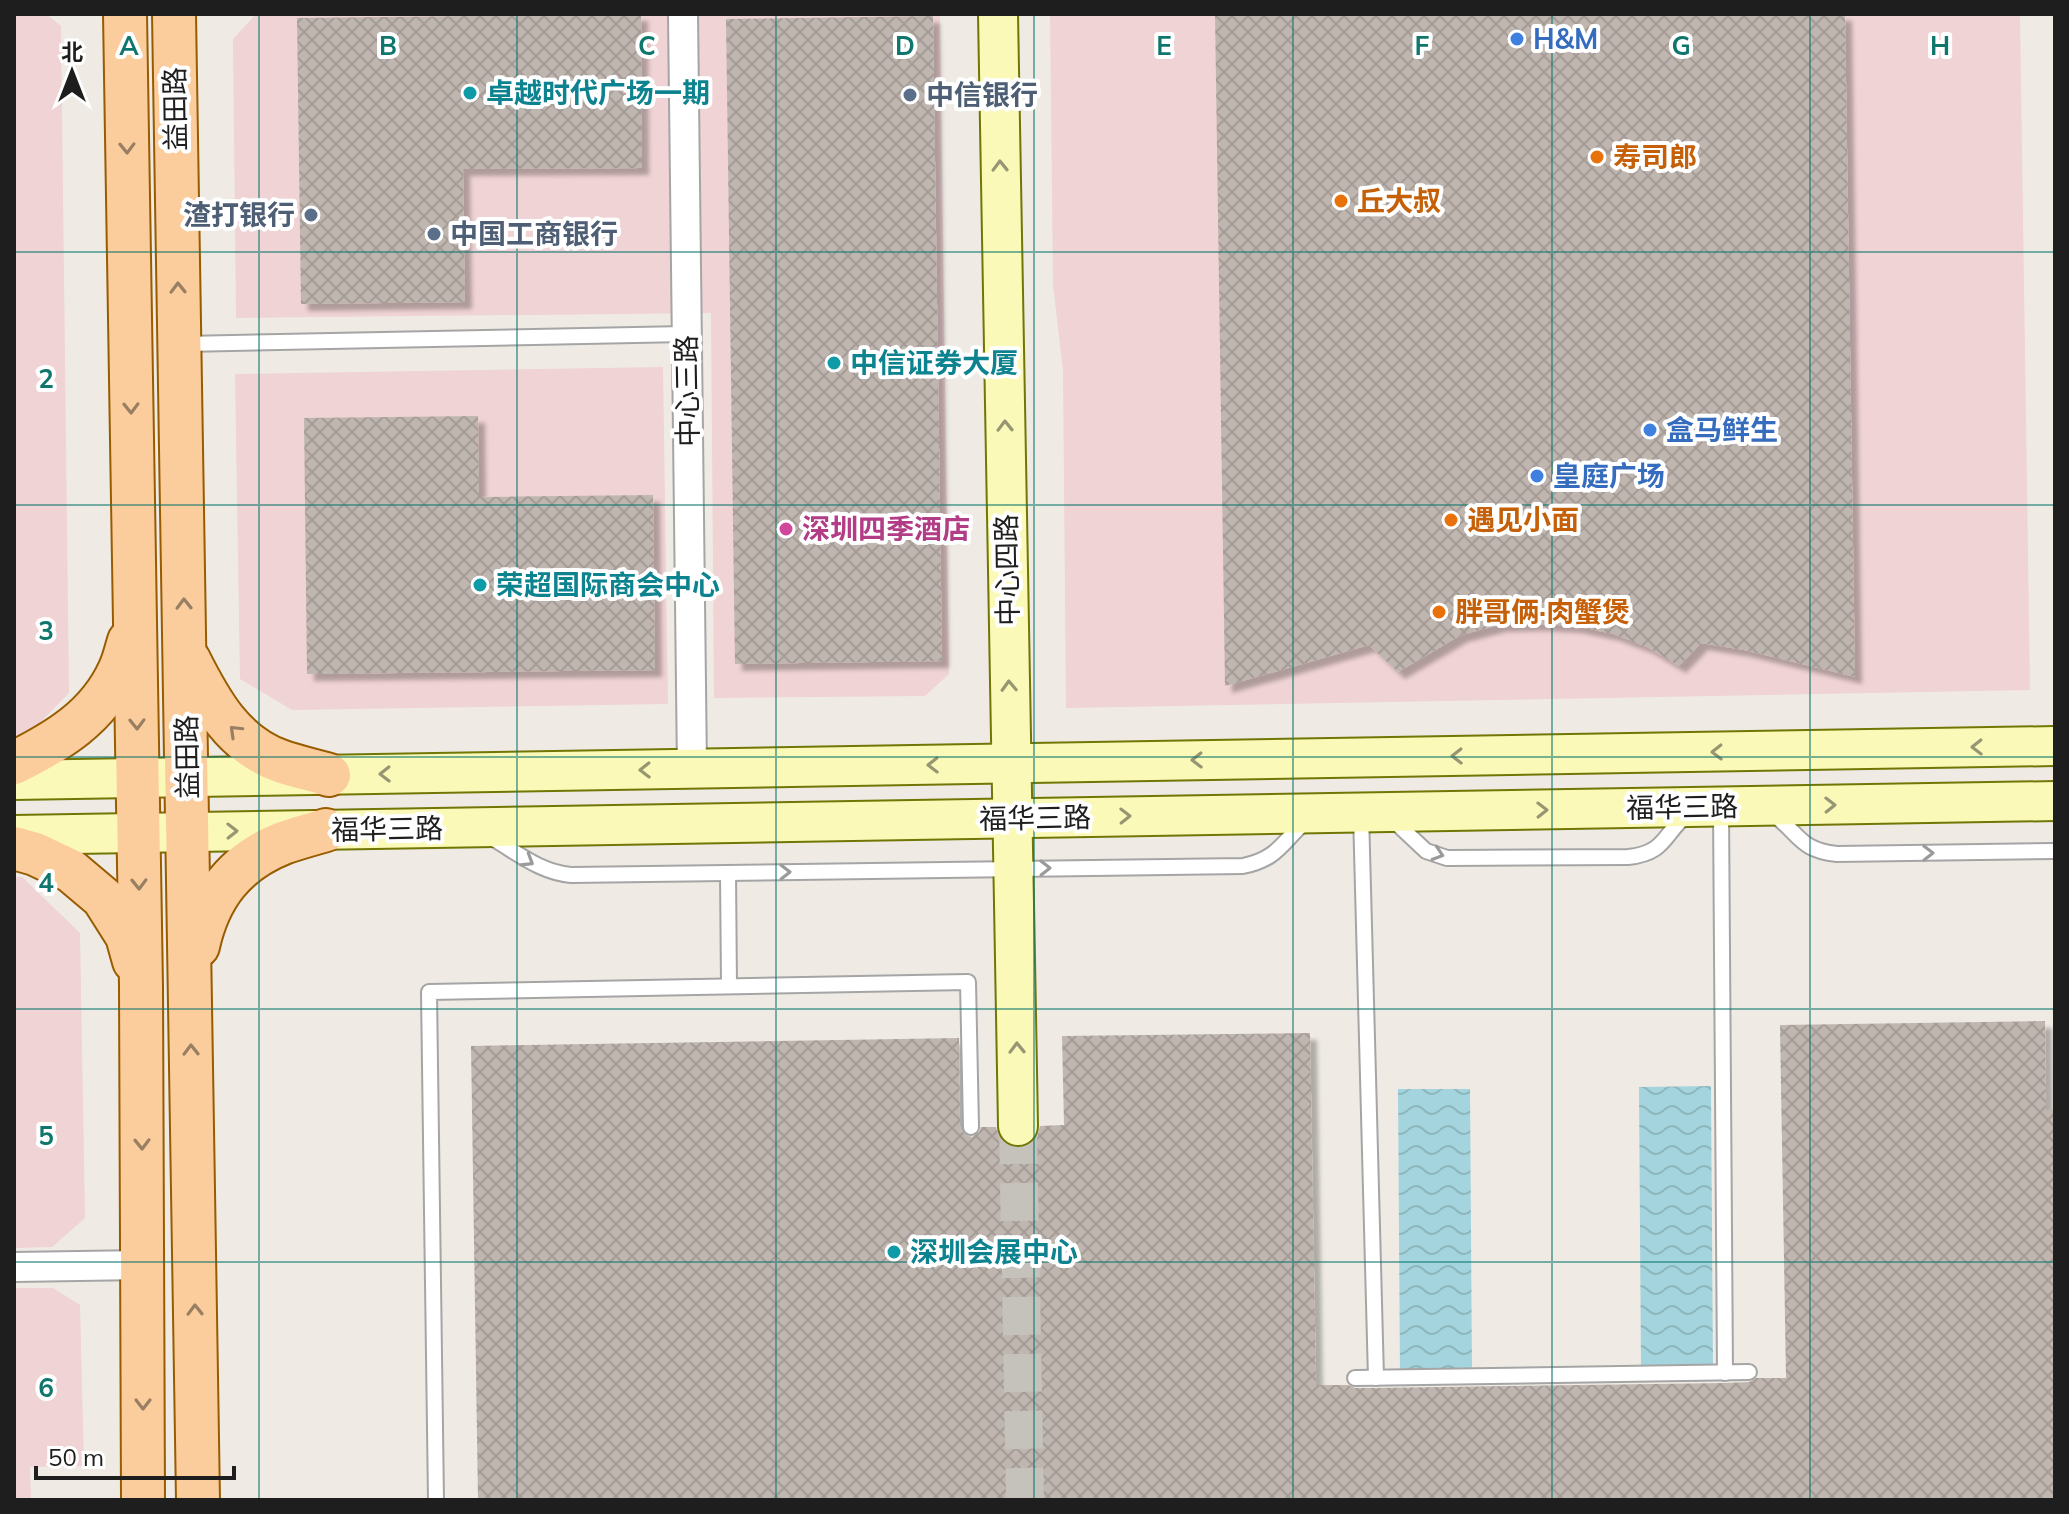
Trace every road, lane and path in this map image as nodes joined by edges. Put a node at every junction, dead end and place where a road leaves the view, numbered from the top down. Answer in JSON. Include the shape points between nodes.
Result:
{"nodes":[{"id":1,"x":101,"y":14,"type":"edge"},
{"id":2,"x":125,"y":14,"type":"edge"},
{"id":3,"x":174,"y":14,"type":"edge"},
{"id":4,"x":194,"y":14,"type":"edge"},
{"id":5,"x":683,"y":14,"type":"edge"},
{"id":6,"x":998,"y":14,"type":"edge"},
{"id":7,"x":175,"y":78,"type":"junction"},
{"id":8,"x":126,"y":79,"type":"junction"},
{"id":9,"x":686,"y":334,"type":"junction"},
{"id":10,"x":179,"y":344,"type":"junction"},
{"id":11,"x":135,"y":620,"type":"junction"},
{"id":12,"x":185,"y":652,"type":"junction"},
{"id":13,"x":2055,"y":746,"type":"edge"},
{"id":14,"x":14,"y":763,"type":"edge"},
{"id":15,"x":1011,"y":764,"type":"junction"},
{"id":16,"x":692,"y":769,"type":"junction"},
{"id":17,"x":329,"y":775,"type":"junction"},
{"id":18,"x":187,"y":777,"type":"junction"},
{"id":19,"x":138,"y":778,"type":"junction"},
{"id":20,"x":14,"y":780,"type":"edge"},
{"id":21,"x":2055,"y":801,"type":"edge"},
{"id":22,"x":1726,"y":806,"type":"junction"},
{"id":23,"x":1353,"y":813,"type":"junction"},
{"id":24,"x":1013,"y":818,"type":"junction"},
{"id":25,"x":459,"y":828,"type":"junction"},
{"id":26,"x":326,"y":830,"type":"junction"},
{"id":27,"x":188,"y":832,"type":"junction"},
{"id":28,"x":138,"y":833,"type":"junction"},
{"id":29,"x":14,"y":835,"type":"edge"},
{"id":30,"x":14,"y":848,"type":"edge"},
{"id":31,"x":2055,"y":851,"type":"edge"},
{"id":32,"x":1015,"y":869,"type":"junction"},
{"id":33,"x":728,"y":873,"type":"junction"},
{"id":34,"x":141,"y":986,"type":"junction"},
{"id":35,"x":729,"y":986,"type":"junction"},
{"id":36,"x":191,"y":990,"type":"junction"},
{"id":37,"x":1018,"y":1126,"type":"tunnel mouth"},
{"id":38,"x":971,"y":1127,"type":"dead end"},
{"id":39,"x":143,"y":1265,"type":"junction"},
{"id":40,"x":14,"y":1267,"type":"edge"},
{"id":41,"x":1749,"y":1372,"type":"dead end"},
{"id":42,"x":1725,"y":1373,"type":"junction"},
{"id":43,"x":1355,"y":1378,"type":"dead end"},
{"id":44,"x":1376,"y":1378,"type":"junction"},
{"id":45,"x":143,"y":1500,"type":"edge"},
{"id":46,"x":198,"y":1500,"type":"edge"},
{"id":47,"x":436,"y":1500,"type":"edge"}],
"edges":[{"from":1,"to":8,"type":"main road"},
{"from":2,"to":8,"type":"main road","name":"益田路"},
{"from":3,"to":7,"type":"main road","name":"益田路"},
{"from":4,"to":7,"type":"main road"},
{"from":5,"to":9,"type":"street","name":"中心三路"},
{"from":15,"to":6,"type":"street","name":"中心四路","one_way":true},
{"from":10,"to":7,"type":"main road","name":"益田路","one_way":true},
{"from":8,"to":11,"type":"main road","name":"益田路","one_way":true},
{"from":9,"to":10,"type":"lane"},
{"from":9,"to":16,"type":"street","name":"中心三路"},
{"from":12,"to":10,"type":"main road","name":"益田路","one_way":true},
{"from":11,"to":14,"type":"main road","via":[[120,670],[102,700],[51,744]]},
{"from":11,"to":19,"type":"main road","name":"益田路","one_way":true},
{"from":17,"to":12,"type":"main road","one_way":true,"via":[[279,761],[244,740],[214,707]]},
{"from":12,"to":18,"type":"main road","name":"益田路"},
{"from":13,"to":15,"type":"street","name":"福华三路","one_way":true},
{"from":15,"to":16,"type":"street","name":"福华三路","one_way":true},
{"from":15,"to":24,"type":"street","name":"中心四路"},
{"from":16,"to":17,"type":"street","name":"福华三路","one_way":true},
{"from":17,"to":18,"type":"street","name":"福华三路"},
{"from":18,"to":19,"type":"street","name":"福华三路"},
{"from":18,"to":27,"type":"main road","name":"益田路"},
{"from":19,"to":20,"type":"street","name":"福华三路"},
{"from":19,"to":28,"type":"main road","name":"益田路"},
{"from":22,"to":21,"type":"street","name":"福华三路","one_way":true},
{"from":23,"to":22,"type":"street","name":"福华三路","one_way":true},
{"from":22,"to":31,"type":"lane","one_way":true,"via":[[1765,808],[1808,847],[1821,852]]},
{"from":22,"to":42,"type":"lane"},
{"from":24,"to":23,"type":"street","name":"福华三路","one_way":true},
{"from":32,"to":23,"type":"lane","one_way":true,"via":[[1243,866],[1268,859],[1306,822]]},
{"from":23,"to":44,"type":"lane"},
{"from":24,"to":25,"type":"street","name":"福华三路"},
{"from":24,"to":32,"type":"street","name":"中心四路"},
{"from":25,"to":26,"type":"street","name":"福华三路"},
{"from":25,"to":33,"type":"lane","one_way":true,"via":[[486,834],[558,874]]},
{"from":27,"to":26,"type":"street","name":"福华三路","one_way":true},
{"from":26,"to":36,"type":"main road","via":[[282,843],[233,875],[212,903]]},
{"from":27,"to":28,"type":"street","name":"福华三路"},
{"from":27,"to":36,"type":"main road","name":"益田路"},
{"from":28,"to":29,"type":"street","name":"福华三路"},
{"from":28,"to":34,"type":"main road","name":"益田路","one_way":true},
{"from":30,"to":34,"type":"main road","via":[[71,871],[103,898],[127,936]]},
{"from":33,"to":32,"type":"lane","one_way":true},
{"from":37,"to":32,"type":"street","name":"中心四路","one_way":true},
{"from":33,"to":35,"type":"lane"},
{"from":34,"to":39,"type":"main road","name":"益田路","one_way":true},
{"from":35,"to":38,"type":"lane","via":[[968,982]]},
{"from":35,"to":47,"type":"lane","via":[[429,992]]},
{"from":46,"to":36,"type":"main road","name":"益田路","one_way":true},
{"from":39,"to":40,"type":"street"},
{"from":39,"to":45,"type":"main road","name":"益田路","one_way":true},
{"from":41,"to":42,"type":"lane"},
{"from":42,"to":44,"type":"lane"},
{"from":43,"to":44,"type":"lane"}]}
